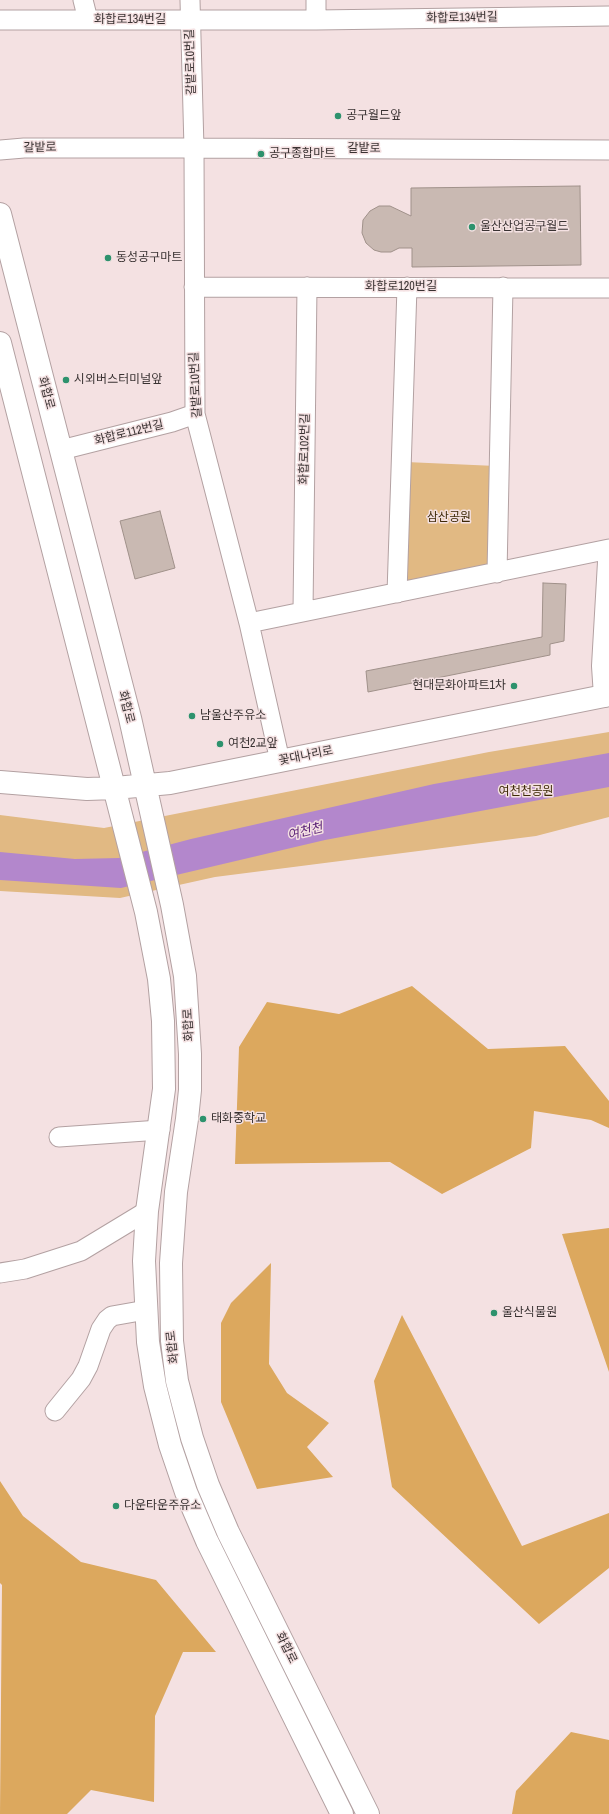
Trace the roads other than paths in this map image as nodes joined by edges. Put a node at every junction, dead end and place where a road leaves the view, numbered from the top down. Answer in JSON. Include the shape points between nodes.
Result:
{"nodes":[{"id":1,"x":83,"y":0,"type":"edge"},
{"id":2,"x":190,"y":0,"type":"edge"},
{"id":3,"x":316,"y":0,"type":"edge"},
{"id":4,"x":609,"y":16,"type":"edge"},
{"id":5,"x":0,"y":20,"type":"edge"},
{"id":6,"x":88,"y":20,"type":"junction"},
{"id":7,"x":190,"y":20,"type":"junction"},
{"id":8,"x":316,"y":20,"type":"junction"},
{"id":9,"x":194,"y":148,"type":"junction"},
{"id":10,"x":0,"y":150,"type":"edge"},
{"id":11,"x":609,"y":150,"type":"edge"},
{"id":12,"x":0,"y":214,"type":"edge"},
{"id":13,"x":194,"y":287,"type":"junction"},
{"id":14,"x":307,"y":287,"type":"junction"},
{"id":15,"x":407,"y":287,"type":"junction"},
{"id":16,"x":503,"y":287,"type":"junction"},
{"id":17,"x":609,"y":288,"type":"edge"},
{"id":18,"x":0,"y":343,"type":"edge"},
{"id":19,"x":195,"y":414,"type":"junction"},
{"id":20,"x":61,"y":450,"type":"junction"},
{"id":21,"x":609,"y":549,"type":"edge"},
{"id":22,"x":609,"y":562,"type":"edge"},
{"id":23,"x":497,"y":573,"type":"junction"},
{"id":24,"x":397,"y":593,"type":"junction"},
{"id":25,"x":303,"y":611,"type":"junction"},
{"id":26,"x":249,"y":623,"type":"junction"},
{"id":27,"x":607,"y":696,"type":"edge"},
{"id":28,"x":280,"y":761,"type":"junction"},
{"id":29,"x":0,"y":782,"type":"edge"},
{"id":30,"x":145,"y":786,"type":"junction"},
{"id":31,"x":114,"y":788,"type":"junction"},
{"id":32,"x":160,"y":1130,"type":"junction"},
{"id":33,"x":60,"y":1137,"type":"dead end"},
{"id":34,"x":148,"y":1211,"type":"junction"},
{"id":35,"x":0,"y":1273,"type":"edge"},
{"id":36,"x":146,"y":1310,"type":"junction"},
{"id":37,"x":55,"y":1411,"type":"dead end"},
{"id":38,"x":342,"y":1814,"type":"edge"},
{"id":39,"x":368,"y":1814,"type":"edge"}],
"edges":[{"from":1,"to":6,"type":"street","name":"화합로134번길"},
{"from":2,"to":7,"type":"street","name":"갈밭로10번길"},
{"from":3,"to":8,"type":"street"},
{"from":4,"to":8,"type":"street","name":"화합로134번길"},
{"from":5,"to":6,"type":"street","name":"화합로134번길"},
{"from":6,"to":7,"type":"street","name":"화합로134번길"},
{"from":7,"to":8,"type":"street","name":"화합로134번길"},
{"from":7,"to":9,"type":"street","name":"갈밭로10번길"},
{"from":9,"to":10,"type":"street","name":"갈밭로"},
{"from":9,"to":11,"type":"street","name":"갈밭로"},
{"from":9,"to":13,"type":"street","name":"갈밭로10번길"},
{"from":12,"to":20,"type":"main road","name":"화합로"},
{"from":13,"to":14,"type":"street","name":"화합로120번길"},
{"from":13,"to":19,"type":"street","name":"갈밭로10번길"},
{"from":14,"to":15,"type":"street","name":"화합로120번길"},
{"from":14,"to":25,"type":"street","name":"화합로102번길"},
{"from":15,"to":16,"type":"street","name":"화합로120번길"},
{"from":15,"to":24,"type":"street"},
{"from":16,"to":17,"type":"street","name":"화합로120번길"},
{"from":16,"to":23,"type":"street"},
{"from":18,"to":31,"type":"main road","name":"화합로"},
{"from":19,"to":20,"type":"street","name":"화합로112번길"},
{"from":19,"to":26,"type":"street","name":"갈밭로10번길"},
{"from":20,"to":30,"type":"main road","name":"화합로"},
{"from":21,"to":23,"type":"street"},
{"from":22,"to":27,"type":"main road","via":[[603,666]]},
{"from":23,"to":24,"type":"street"},
{"from":24,"to":25,"type":"street"},
{"from":25,"to":26,"type":"street"},
{"from":26,"to":28,"type":"street","name":"갈밭로10번길"},
{"from":27,"to":28,"type":"main road","name":"꽃대나리로"},
{"from":28,"to":30,"type":"main road","name":"꽃대나리로"},
{"from":29,"to":31,"type":"main road","name":"꽃대나리로","via":[[87,789]]},
{"from":30,"to":31,"type":"main road","name":"꽃대나리로"},
{"from":30,"to":39,"type":"main road","name":"화합로","via":[[185,976],[190,1054],[187,1120],[172,1224],[170,1308],[177,1381],[192,1438],[228,1532]]},
{"from":31,"to":32,"type":"main road","name":"화합로","via":[[154,946],[163,1021],[164,1089]]},
{"from":32,"to":33,"type":"street"},
{"from":32,"to":34,"type":"main road","name":"화합로"},
{"from":34,"to":35,"type":"street","via":[[81,1251],[25,1269]]},
{"from":34,"to":36,"type":"main road","name":"화합로","via":[[144,1261]]},
{"from":36,"to":37,"type":"street","via":[[112,1316],[106,1320],[81,1379]]},
{"from":36,"to":38,"type":"main road","name":"화합로","via":[[155,1386],[170,1445],[186,1492]]}]}
